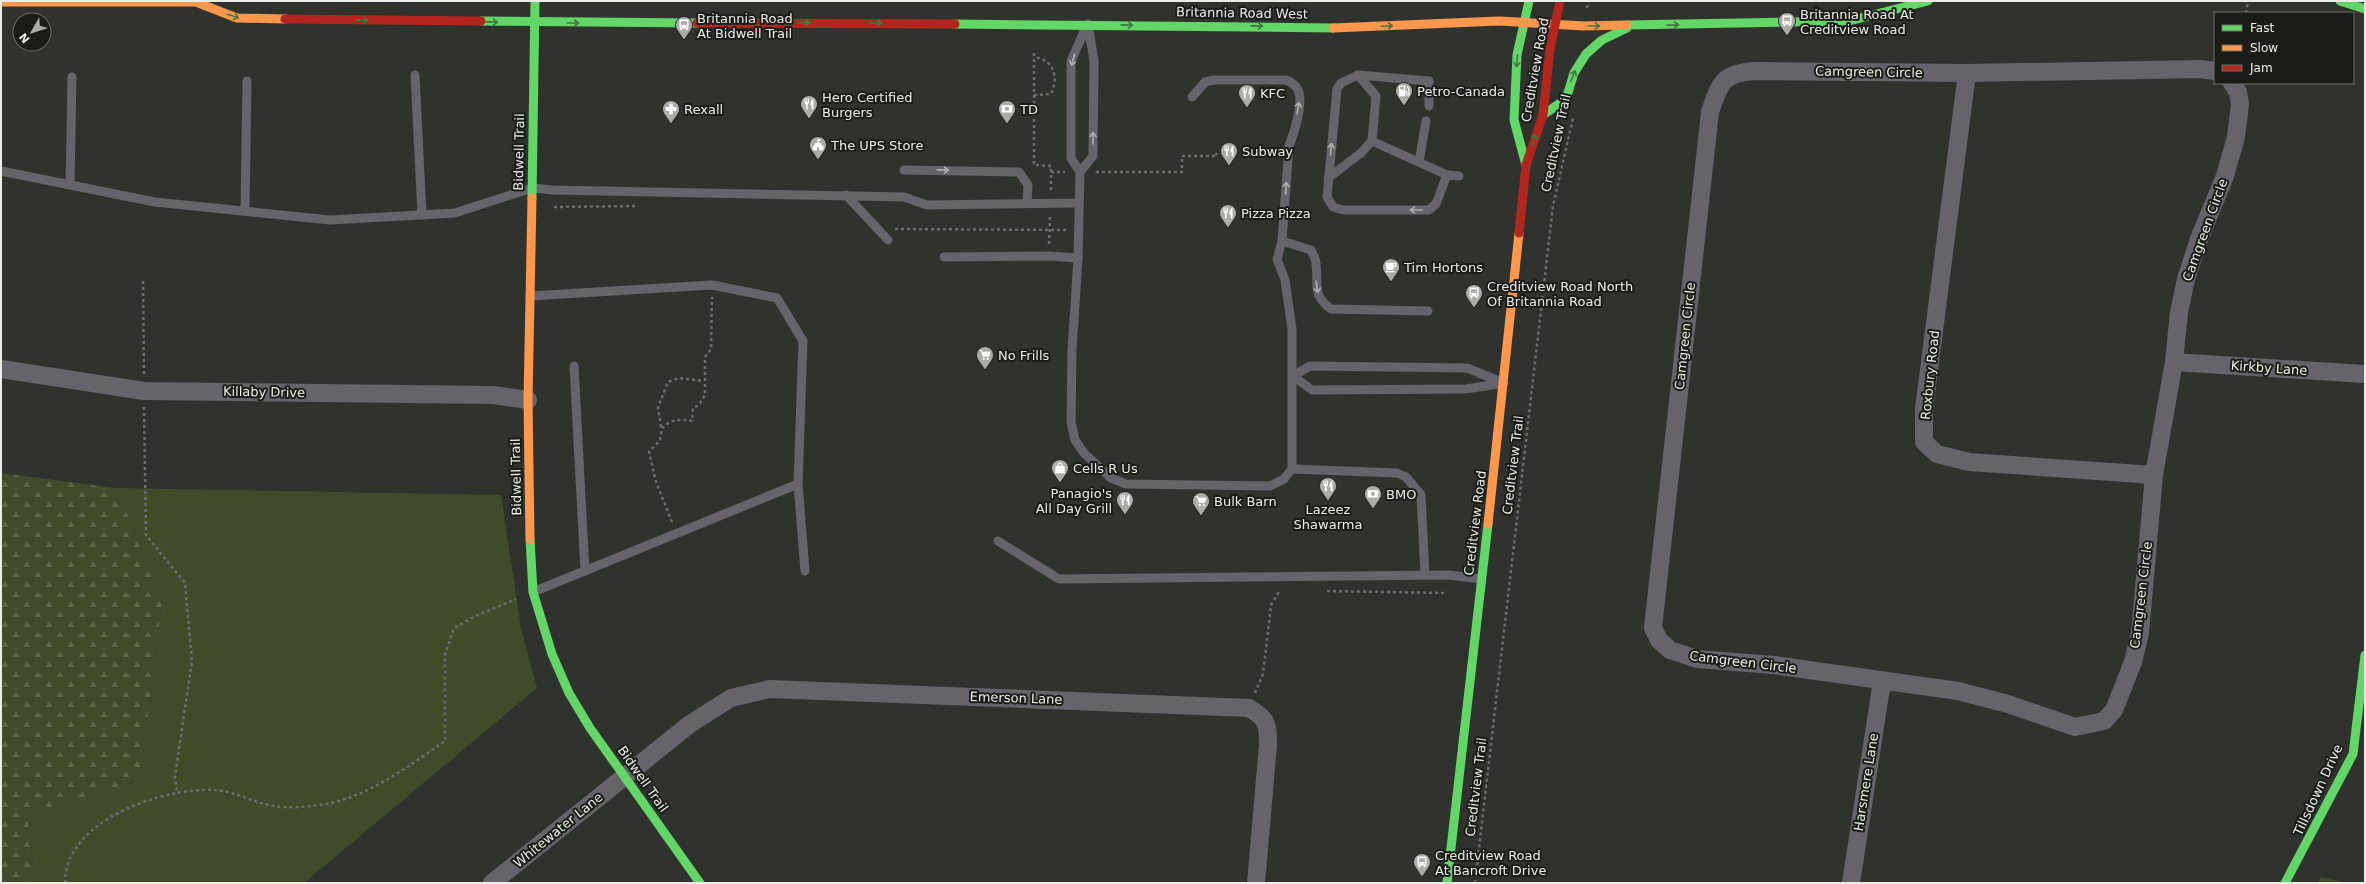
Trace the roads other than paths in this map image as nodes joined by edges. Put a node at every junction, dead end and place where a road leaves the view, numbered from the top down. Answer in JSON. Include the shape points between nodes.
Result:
{"nodes":[{"id":1,"x":535,"y":1,"type":"edge"},
{"id":2,"x":1529,"y":1,"type":"edge"},
{"id":3,"x":1560,"y":1,"type":"edge"},
{"id":4,"x":1928,"y":1,"type":"edge"},
{"id":5,"x":2340,"y":1,"type":"edge"},
{"id":6,"x":1,"y":2,"type":"edge"},
{"id":7,"x":197,"y":2,"type":"edge"},
{"id":8,"x":2365,"y":9,"type":"edge"},
{"id":9,"x":534,"y":22,"type":"junction"},
{"id":10,"x":1524,"y":22,"type":"junction"},
{"id":11,"x":1088,"y":24,"type":"junction"},
{"id":12,"x":1555,"y":24,"type":"junction"},
{"id":13,"x":1634,"y":25,"type":"junction"},
{"id":14,"x":2214,"y":71,"type":"edge"},
{"id":15,"x":1967,"y":73,"type":"junction"},
{"id":16,"x":415,"y":75,"type":"dead end"},
{"id":17,"x":1358,"y":75,"type":"junction"},
{"id":18,"x":72,"y":77,"type":"dead end"},
{"id":19,"x":246,"y":81,"type":"dead end"},
{"id":20,"x":2233,"y":84,"type":"edge"},
{"id":21,"x":1192,"y":97,"type":"dead end"},
{"id":22,"x":1429,"y":106,"type":"dead end"},
{"id":23,"x":1543,"y":116,"type":"junction"},
{"id":24,"x":1426,"y":121,"type":"dead end"},
{"id":25,"x":1372,"y":141,"type":"junction"},
{"id":26,"x":1419,"y":162,"type":"junction"},
{"id":27,"x":1526,"y":165,"type":"junction"},
{"id":28,"x":904,"y":170,"type":"dead end"},
{"id":29,"x":1,"y":171,"type":"edge"},
{"id":30,"x":1080,"y":172,"type":"junction"},
{"id":31,"x":1447,"y":175,"type":"junction"},
{"id":32,"x":1459,"y":176,"type":"dead end"},
{"id":33,"x":1328,"y":178,"type":"junction"},
{"id":34,"x":70,"y":185,"type":"junction"},
{"id":35,"x":532,"y":188,"type":"junction"},
{"id":36,"x":846,"y":195,"type":"junction"},
{"id":37,"x":1027,"y":203,"type":"junction"},
{"id":38,"x":1078,"y":203,"type":"junction"},
{"id":39,"x":245,"y":211,"type":"junction"},
{"id":40,"x":422,"y":215,"type":"junction"},
{"id":41,"x":888,"y":240,"type":"dead end"},
{"id":42,"x":1282,"y":241,"type":"junction"},
{"id":43,"x":944,"y":257,"type":"dead end"},
{"id":44,"x":1078,"y":258,"type":"junction"},
{"id":45,"x":530,"y":296,"type":"junction"},
{"id":46,"x":1428,"y":311,"type":"dead end"},
{"id":47,"x":2174,"y":362,"type":"junction"},
{"id":48,"x":574,"y":366,"type":"dead end"},
{"id":49,"x":1,"y":370,"type":"edge"},
{"id":50,"x":2365,"y":374,"type":"edge"},
{"id":51,"x":1293,"y":376,"type":"junction"},
{"id":52,"x":1504,"y":382,"type":"junction"},
{"id":53,"x":528,"y":400,"type":"junction"},
{"id":54,"x":1292,"y":469,"type":"junction"},
{"id":55,"x":2154,"y":475,"type":"junction"},
{"id":56,"x":798,"y":484,"type":"junction"},
{"id":57,"x":998,"y":541,"type":"dead end"},
{"id":58,"x":585,"y":571,"type":"junction"},
{"id":59,"x":805,"y":571,"type":"dead end"},
{"id":60,"x":1425,"y":576,"type":"junction"},
{"id":61,"x":1481,"y":579,"type":"junction"},
{"id":62,"x":533,"y":592,"type":"junction"},
{"id":63,"x":2365,"y":655,"type":"edge"},
{"id":64,"x":1882,"y":682,"type":"junction"},
{"id":65,"x":2359,"y":756,"type":"edge"},
{"id":66,"x":625,"y":777,"type":"junction"},
{"id":67,"x":492,"y":883,"type":"edge"},
{"id":68,"x":700,"y":883,"type":"edge"},
{"id":69,"x":1256,"y":883,"type":"edge"},
{"id":70,"x":1447,"y":883,"type":"edge"},
{"id":71,"x":1851,"y":883,"type":"edge"},
{"id":72,"x":2285,"y":883,"type":"edge"}],
"edges":[{"from":1,"to":9,"type":"main road","name":"Bidwell Trail"},
{"from":2,"to":10,"type":"main road","name":"Creditview Road"},
{"from":3,"to":12,"type":"main road","name":"Creditview Road"},
{"from":13,"to":4,"type":"main road","name":"Britannia Road West","one_way":true,"via":[[1849,21]]},
{"from":5,"to":8,"type":"main road"},
{"from":6,"to":7,"type":"main road","name":"Britannia Road West"},
{"from":7,"to":9,"type":"main road","name":"Britannia Road West","one_way":true,"via":[[237,18]]},
{"from":9,"to":11,"type":"main road","name":"Britannia Road West","one_way":true},
{"from":9,"to":35,"type":"main road","name":"Bidwell Trail"},
{"from":11,"to":10,"type":"main road","name":"Britannia Road West","one_way":true,"via":[[1359,28]]},
{"from":10,"to":12,"type":"main road","name":"Britannia Road West"},
{"from":10,"to":27,"type":"main road","name":"Creditview Road","one_way":true,"via":[[1517,55],[1514,120]]},
{"from":30,"to":11,"type":"lane","one_way":true,"via":[[1093,156],[1094,61]]},
{"from":11,"to":30,"type":"lane","one_way":true,"via":[[1071,61],[1071,158]]},
{"from":12,"to":13,"type":"main road","name":"Britannia Road West","one_way":true},
{"from":12,"to":23,"type":"main road","name":"Creditview Road"},
{"from":23,"to":13,"type":"main road","one_way":true,"via":[[1566,99],[1572,75],[1588,52],[1608,37]]},
{"from":14,"to":15,"type":"street","name":"Camgreen Circle"},
{"from":15,"to":55,"type":"street","name":"Roxbury Road","via":[[1924,409],[1924,442],[1937,454],[1969,462]]},
{"from":15,"to":64,"type":"street","name":"Camgreen Circle","via":[[1740,72],[1725,78],[1710,112],[1653,628],[1659,640],[1670,650],[1697,659],[1774,665]]},
{"from":16,"to":40,"type":"lane"},
{"from":17,"to":22,"type":"lane","via":[[1429,81]]},
{"from":17,"to":25,"type":"lane","via":[[1376,96]]},
{"from":33,"to":17,"type":"lane","one_way":true,"via":[[1337,89],[1341,83]]},
{"from":18,"to":34,"type":"lane"},
{"from":19,"to":39,"type":"lane"},
{"from":20,"to":47,"type":"street","name":"Camgreen Circle","via":[[2238,92],[2240,104],[2236,137],[2225,176],[2186,279],[2179,312]]},
{"from":42,"to":21,"type":"lane","one_way":true,"via":[[1289,146],[1300,100],[1298,90],[1294,84],[1286,80],[1214,80],[1205,82]]},
{"from":27,"to":23,"type":"main road","name":"Creditview Road","one_way":true},
{"from":24,"to":26,"type":"lane"},
{"from":25,"to":26,"type":"lane"},
{"from":25,"to":33,"type":"lane","via":[[1361,153]]},
{"from":26,"to":31,"type":"lane"},
{"from":27,"to":52,"type":"main road","name":"Creditview Road"},
{"from":28,"to":37,"type":"lane","one_way":true,"via":[[1019,172],[1028,185]]},
{"from":29,"to":34,"type":"lane"},
{"from":30,"to":38,"type":"lane"},
{"from":31,"to":32,"type":"lane"},
{"from":31,"to":33,"type":"lane","one_way":true,"via":[[1436,204],[1429,210],[1343,210],[1332,207],[1326,196]]},
{"from":34,"to":39,"type":"lane","via":[[155,202]]},
{"from":35,"to":36,"type":"lane"},
{"from":35,"to":40,"type":"lane","via":[[455,213]]},
{"from":35,"to":45,"type":"main road","name":"Bidwell Trail"},
{"from":36,"to":37,"type":"lane","via":[[904,196],[927,205]]},
{"from":36,"to":41,"type":"lane"},
{"from":37,"to":38,"type":"lane"},
{"from":38,"to":44,"type":"lane"},
{"from":39,"to":40,"type":"lane","via":[[330,220]]},
{"from":42,"to":46,"type":"lane","one_way":true,"via":[[1311,250],[1316,264],[1317,293],[1322,302],[1331,309]]},
{"from":42,"to":51,"type":"lane","via":[[1277,259],[1285,280],[1292,329]]},
{"from":43,"to":44,"type":"lane"},
{"from":44,"to":54,"type":"lane","via":[[1072,351],[1071,422],[1076,440],[1095,465],[1111,478],[1137,485],[1270,486],[1284,479]]},
{"from":45,"to":53,"type":"main road","name":"Bidwell Trail"},
{"from":45,"to":56,"type":"lane","via":[[712,285],[777,298],[803,342]]},
{"from":47,"to":50,"type":"street","name":"Kirkby Lane"},
{"from":47,"to":55,"type":"street","name":"Camgreen Circle"},
{"from":48,"to":58,"type":"lane"},
{"from":49,"to":53,"type":"street","name":"Killaby Drive","via":[[144,391],[493,395]]},
{"from":51,"to":52,"type":"lane","via":[[1312,390],[1466,389]]},
{"from":51,"to":52,"type":"lane","via":[[1310,366],[1467,368]]},
{"from":51,"to":54,"type":"lane"},
{"from":52,"to":61,"type":"main road","name":"Creditview Road"},
{"from":53,"to":62,"type":"main road","name":"Bidwell Trail"},
{"from":54,"to":60,"type":"lane","via":[[1397,473],[1406,477],[1421,495]]},
{"from":55,"to":64,"type":"street","name":"Camgreen Circle","via":[[2140,633],[2133,662],[2114,710],[2104,721],[2075,727],[2008,704],[1958,691]]},
{"from":56,"to":58,"type":"lane"},
{"from":56,"to":59,"type":"lane"},
{"from":57,"to":60,"type":"lane","via":[[1059,579]]},
{"from":58,"to":62,"type":"lane"},
{"from":60,"to":61,"type":"lane","via":[[1449,575]]},
{"from":61,"to":70,"type":"main road","name":"Creditview Road"},
{"from":62,"to":66,"type":"main road","name":"Bidwell Trail","via":[[552,654],[569,693]]},
{"from":63,"to":65,"type":"main road","name":"Tillsdown Drive"},
{"from":64,"to":71,"type":"street","name":"Harsmere Lane"},
{"from":65,"to":72,"type":"main road","name":"Tillsdown Drive"},
{"from":66,"to":67,"type":"street","name":"Whitewater Lane"},
{"from":66,"to":68,"type":"main road","name":"Bidwell Trail"},
{"from":66,"to":69,"type":"street","name":"Emerson Lane","via":[[690,724],[731,698],[770,689],[1249,708],[1260,714],[1268,725]]}]}
